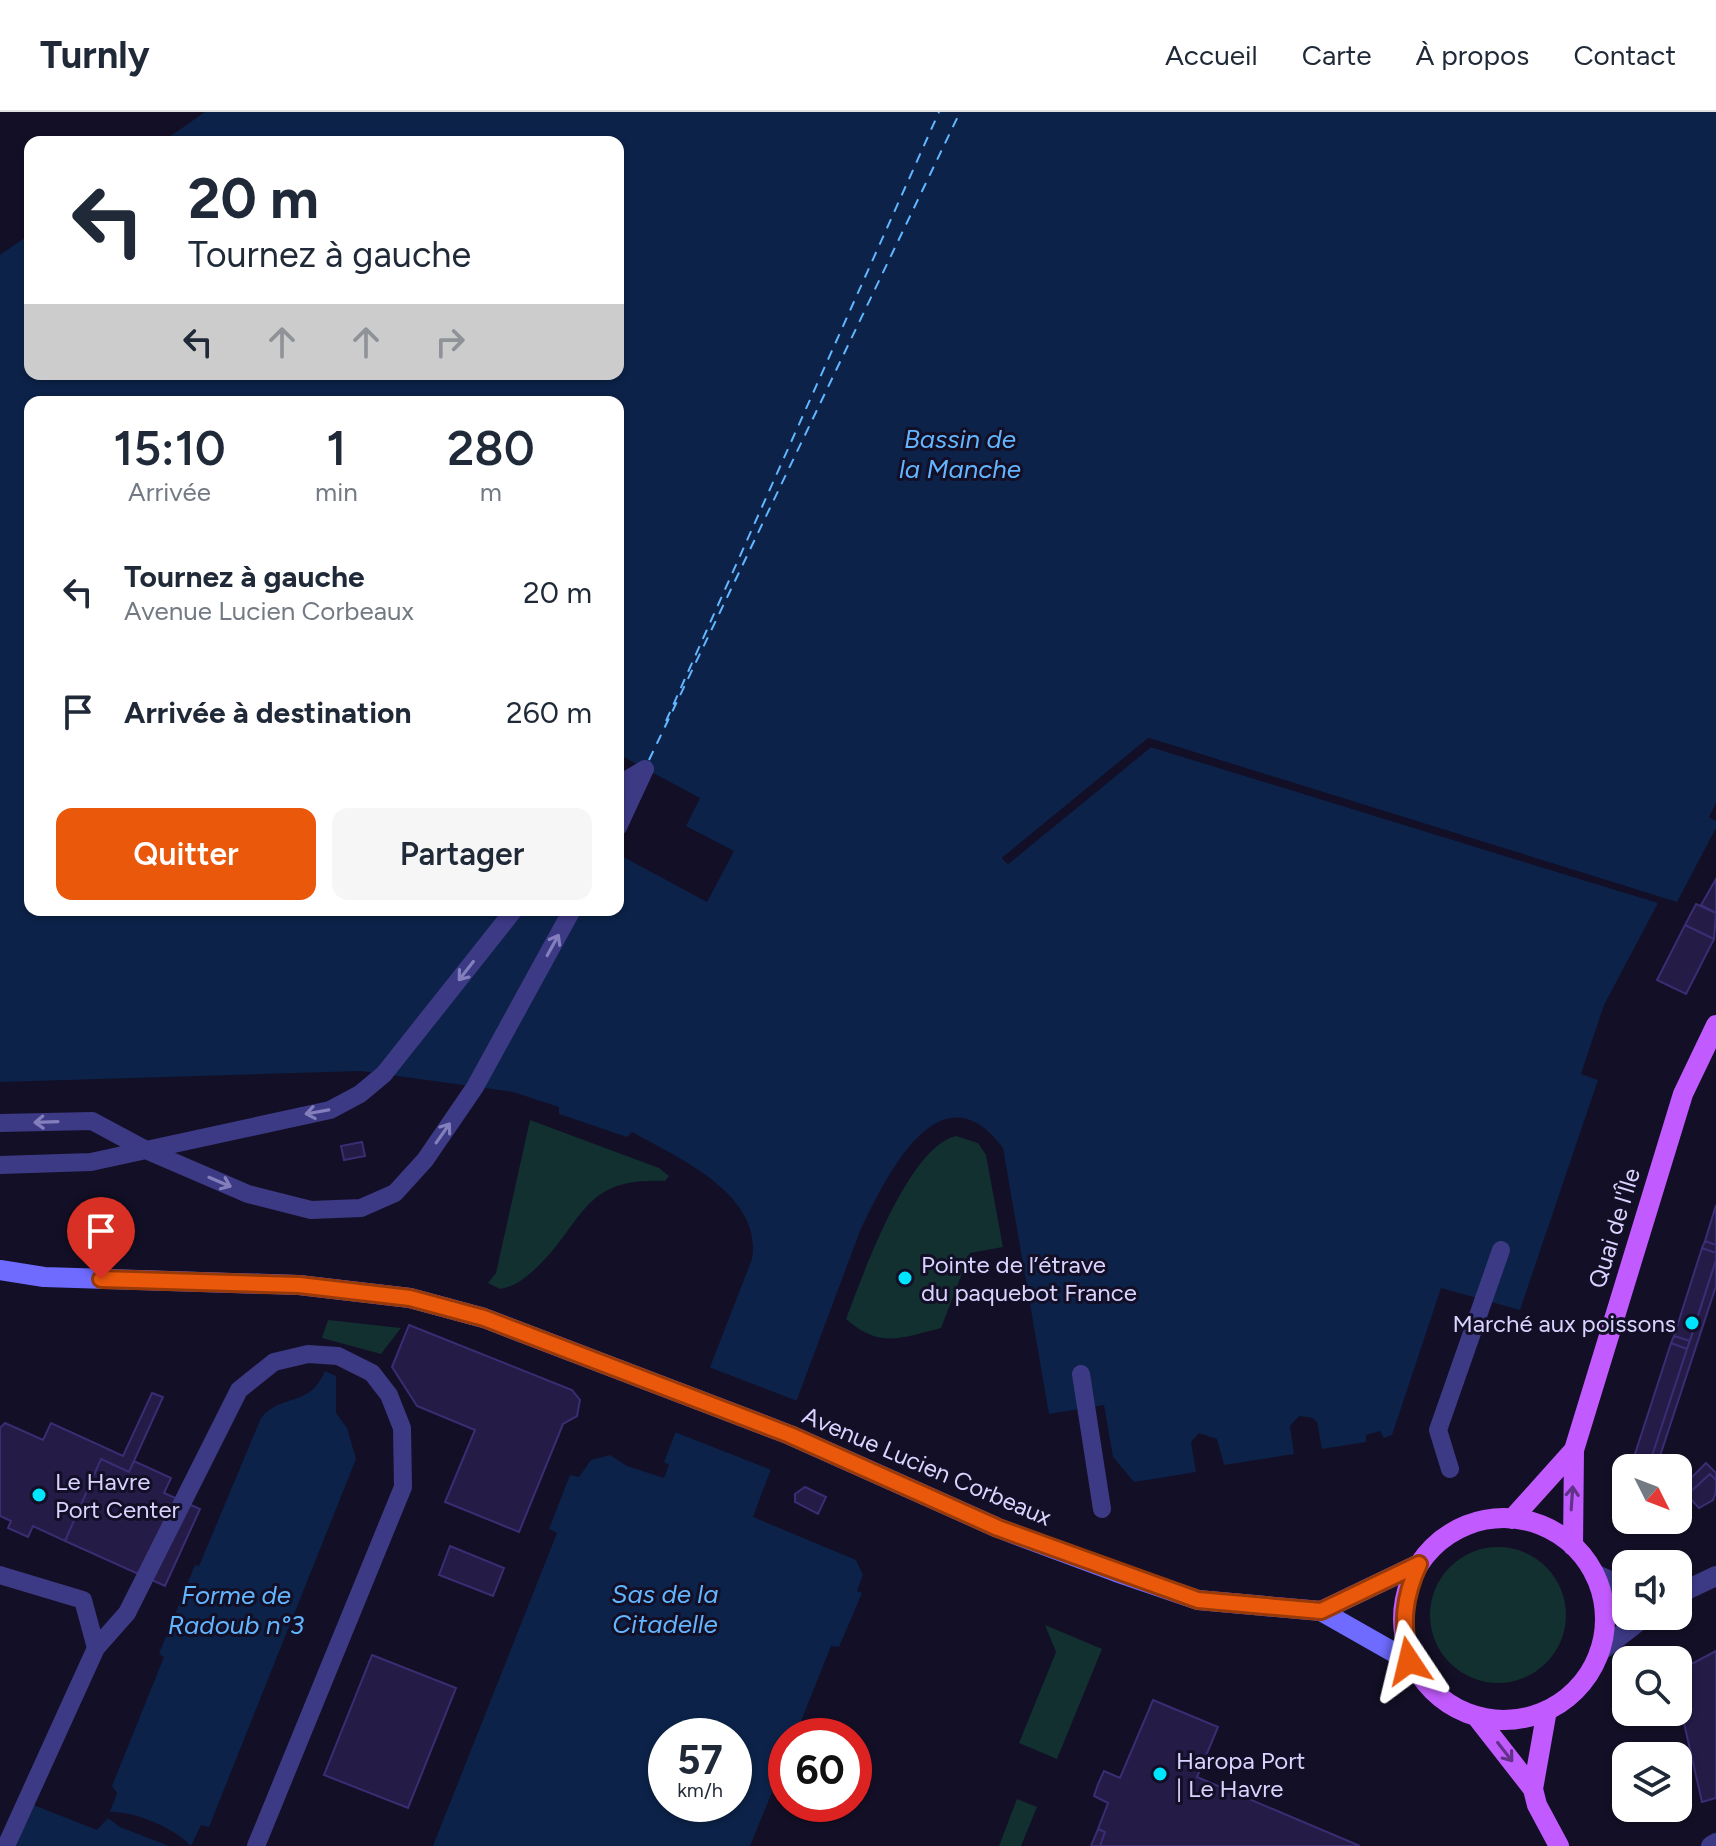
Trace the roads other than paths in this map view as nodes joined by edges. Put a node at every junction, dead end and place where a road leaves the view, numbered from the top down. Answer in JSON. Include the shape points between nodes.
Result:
{"nodes":[{"id":1,"x":624,"y":781,"type":"edge"},
{"id":2,"x":624,"y":814,"type":"edge"},
{"id":3,"x":509,"y":916,"type":"edge"},
{"id":4,"x":569,"y":916,"type":"edge"},
{"id":5,"x":1716,"y":1025,"type":"edge"},
{"id":6,"x":0,"y":1123,"type":"edge"},
{"id":7,"x":148,"y":1151,"type":"junction"},
{"id":8,"x":0,"y":1165,"type":"edge"},
{"id":9,"x":1501,"y":1250,"type":"dead end"},
{"id":10,"x":0,"y":1270,"type":"edge"},
{"id":11,"x":1081,"y":1374,"type":"dead end"},
{"id":12,"x":1574,"y":1450,"type":"junction"},
{"id":13,"x":1450,"y":1469,"type":"dead end"},
{"id":14,"x":1102,"y":1509,"type":"dead end"},
{"id":15,"x":1512,"y":1519,"type":"junction"},
{"id":16,"x":1573,"y":1546,"type":"junction"},
{"id":17,"x":1419,"y":1564,"type":"junction"},
{"id":18,"x":1594,"y":1574,"type":"junction"},
{"id":19,"x":0,"y":1575,"type":"edge"},
{"id":20,"x":1716,"y":1576,"type":"edge"},
{"id":21,"x":1612,"y":1582,"type":"edge"},
{"id":22,"x":1692,"y":1587,"type":"edge"},
{"id":23,"x":1321,"y":1611,"type":"junction"},
{"id":24,"x":1627,"y":1630,"type":"edge"},
{"id":25,"x":96,"y":1648,"type":"junction"},
{"id":26,"x":1599,"y":1652,"type":"junction"},
{"id":27,"x":1409,"y":1661,"type":"junction"},
{"id":28,"x":1547,"y":1710,"type":"junction"},
{"id":29,"x":1476,"y":1716,"type":"junction"},
{"id":30,"x":1533,"y":1789,"type":"junction"},
{"id":31,"x":6,"y":1846,"type":"edge"},
{"id":32,"x":256,"y":1846,"type":"edge"},
{"id":33,"x":1559,"y":1846,"type":"edge"}],
"edges":[{"from":1,"to":2,"type":"lane","via":[[645,769]]},
{"from":3,"to":7,"type":"lane","one_way":true,"via":[[384,1074],[360,1094],[330,1110]]},
{"from":7,"to":4,"type":"lane","one_way":true,"via":[[248,1194],[311,1210],[361,1208],[395,1193],[425,1160],[475,1087]]},
{"from":5,"to":12,"type":"main road","name":"Quai de l'Île","via":[[1683,1094]]},
{"from":7,"to":6,"type":"lane","one_way":true,"via":[[92,1121]]},
{"from":7,"to":8,"type":"lane","via":[[91,1162]]},
{"from":9,"to":13,"type":"lane","via":[[1438,1430]]},
{"from":10,"to":23,"type":"main road","name":"Avenue Lucien Corbeaux","via":[[44,1277],[299,1285],[410,1298],[484,1318],[606,1363],[790,1435],[998,1528],[1198,1600]]},
{"from":11,"to":14,"type":"lane"},
{"from":12,"to":15,"type":"main road","name":"Quai de l'Île"},
{"from":16,"to":12,"type":"main road","name":"Quai de l'Île","one_way":true},
{"from":15,"to":16,"type":"main road","via":[[1550,1529]]},
{"from":15,"to":17,"type":"main road","via":[[1467,1524],[1440,1540]]},
{"from":16,"to":18,"type":"main road"},
{"from":17,"to":23,"type":"main road"},
{"from":17,"to":27,"type":"main road","via":[[1406,1593],[1402,1624]]},
{"from":18,"to":21,"type":"street"},
{"from":18,"to":26,"type":"main road","via":[[1604,1613]]},
{"from":19,"to":25,"type":"lane","via":[[83,1600]]},
{"from":20,"to":22,"type":"street"},
{"from":23,"to":27,"type":"main road","name":"Avenue Lucien Corbeaux"},
{"from":24,"to":26,"type":"street"},
{"from":25,"to":31,"type":"lane"},
{"from":25,"to":32,"type":"lane","via":[[127,1613],[239,1390],[274,1362],[308,1354],[338,1356],[372,1373],[389,1395],[402,1428],[403,1487]]},
{"from":26,"to":28,"type":"main road","via":[[1578,1687]]},
{"from":27,"to":29,"type":"main road","via":[[1447,1703]]},
{"from":28,"to":29,"type":"main road","via":[[1512,1720]]},
{"from":28,"to":30,"type":"main road"},
{"from":29,"to":30,"type":"main road","one_way":true},
{"from":30,"to":33,"type":"main road"}]}
